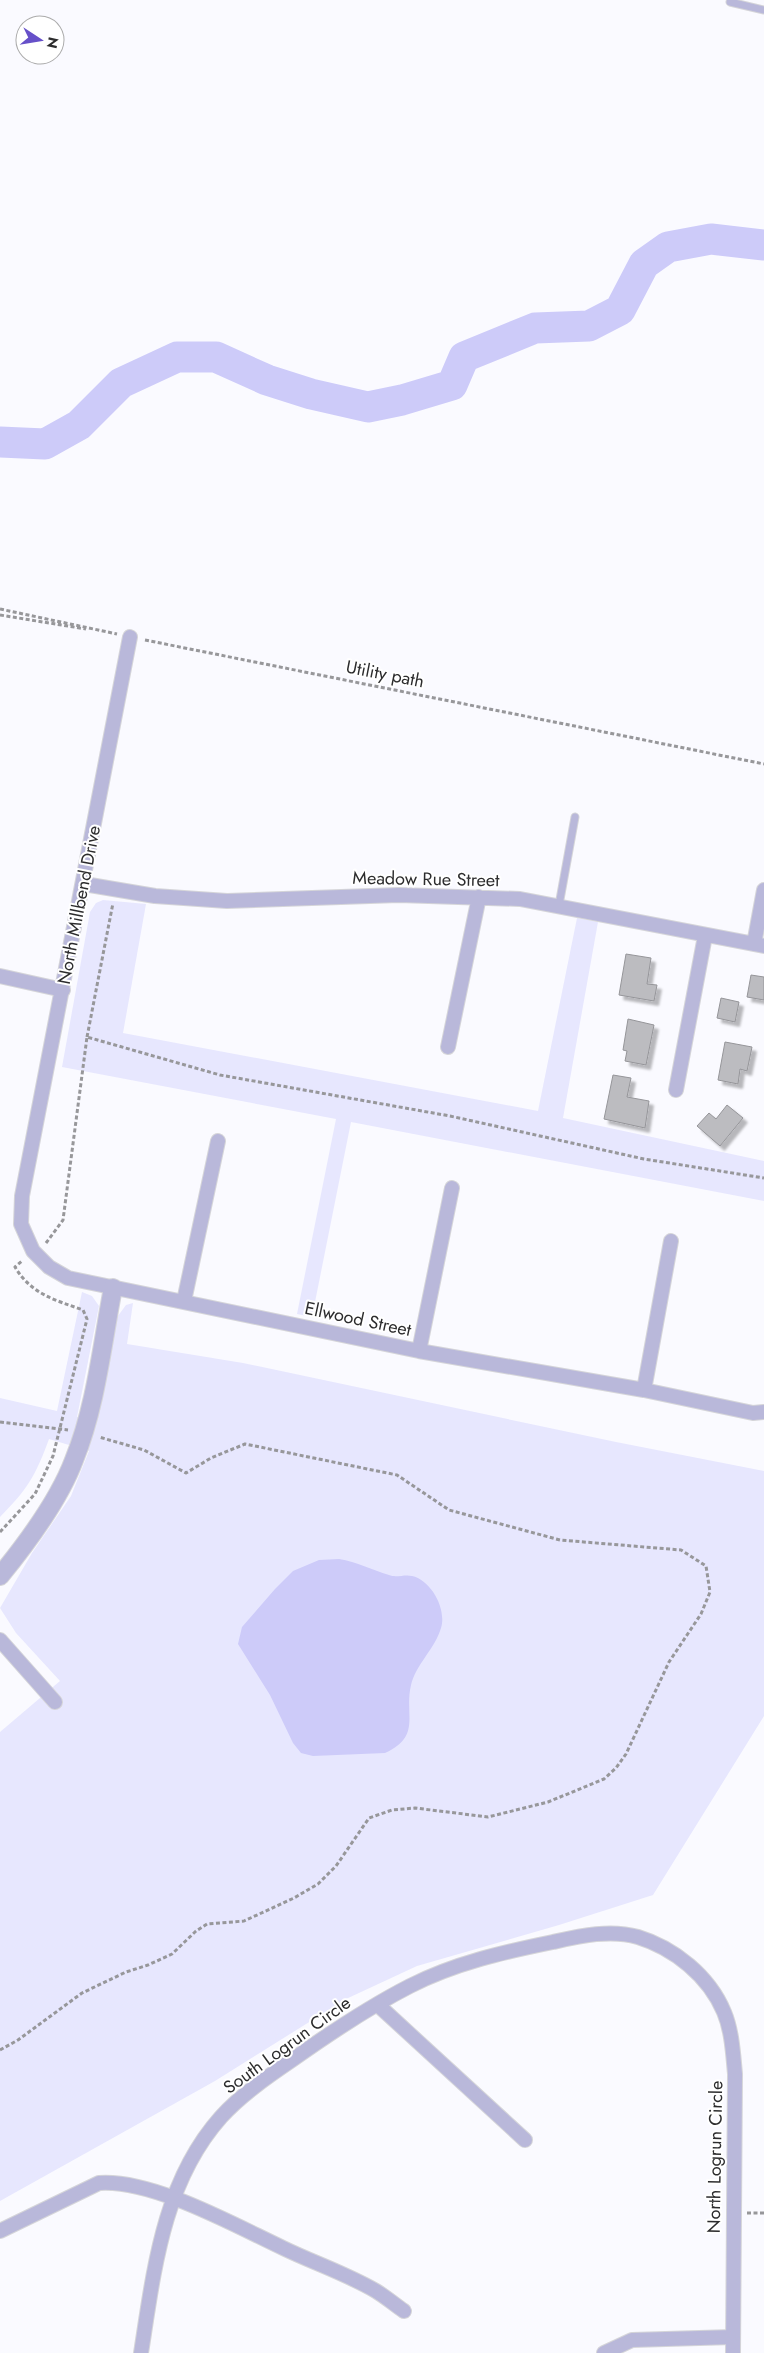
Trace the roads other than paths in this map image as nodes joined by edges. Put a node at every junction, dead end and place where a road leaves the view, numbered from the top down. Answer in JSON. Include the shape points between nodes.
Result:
{"nodes":[{"id":1,"x":730,"y":2,"type":"dead end"},
{"id":2,"x":764,"y":10,"type":"edge"},
{"id":3,"x":130,"y":637,"type":"road end"},
{"id":4,"x":575,"y":817,"type":"dead end"},
{"id":5,"x":84,"y":884,"type":"junction"},
{"id":6,"x":764,"y":890,"type":"edge"},
{"id":7,"x":479,"y":897,"type":"junction"},
{"id":8,"x":560,"y":906,"type":"junction"},
{"id":9,"x":705,"y":936,"type":"junction"},
{"id":10,"x":759,"y":945,"type":"edge"},
{"id":11,"x":0,"y":976,"type":"edge"},
{"id":12,"x":63,"y":990,"type":"junction"},
{"id":13,"x":448,"y":1047,"type":"dead end"},
{"id":14,"x":676,"y":1090,"type":"dead end"},
{"id":15,"x":218,"y":1140,"type":"dead end"},
{"id":16,"x":26,"y":1174,"type":"joint"},
{"id":17,"x":452,"y":1188,"type":"dead end"},
{"id":18,"x":671,"y":1241,"type":"dead end"},
{"id":19,"x":113,"y":1288,"type":"junction"},
{"id":20,"x":184,"y":1301,"type":"junction"},
{"id":21,"x":419,"y":1351,"type":"junction"},
{"id":22,"x":644,"y":1390,"type":"junction"},
{"id":23,"x":764,"y":1412,"type":"edge"},
{"id":24,"x":0,"y":1576,"type":"edge"},
{"id":25,"x":0,"y":1640,"type":"edge"},
{"id":26,"x":55,"y":1702,"type":"dead end"},
{"id":27,"x":696,"y":1971,"type":"joint"},
{"id":28,"x":378,"y":2005,"type":"junction"},
{"id":29,"x":525,"y":2140,"type":"dead end"},
{"id":30,"x":173,"y":2198,"type":"junction"},
{"id":31,"x":0,"y":2231,"type":"edge"},
{"id":32,"x":404,"y":2312,"type":"dead end"},
{"id":33,"x":733,"y":2337,"type":"junction"},
{"id":34,"x":141,"y":2353,"type":"edge"},
{"id":35,"x":604,"y":2353,"type":"edge"},
{"id":36,"x":733,"y":2353,"type":"edge"}],
"edges":[{"from":1,"to":2,"type":"lane"},
{"from":3,"to":5,"type":"street","name":"North Millbend Drive"},
{"from":4,"to":8,"type":"lane"},
{"from":5,"to":7,"type":"street","name":"Meadow Rue Street","via":[[155,896],[227,901],[379,896]]},
{"from":5,"to":12,"type":"street","name":"North Millbend Drive"},
{"from":6,"to":10,"type":"street"},
{"from":7,"to":8,"type":"street","name":"Meadow Rue Street","via":[[520,899]]},
{"from":7,"to":13,"type":"street"},
{"from":8,"to":9,"type":"street","name":"Meadow Rue Street"},
{"from":9,"to":10,"type":"street","name":"Meadow Rue Street"},
{"from":9,"to":14,"type":"street"},
{"from":11,"to":12,"type":"street"},
{"from":12,"to":16,"type":"street","name":"North Millbend Drive"},
{"from":15,"to":20,"type":"street"},
{"from":16,"to":19,"type":"street","name":"Ellwood Street","via":[[21,1224],[33,1251],[49,1267],[68,1278]]},
{"from":17,"to":21,"type":"street"},
{"from":18,"to":22,"type":"street"},
{"from":19,"to":20,"type":"street","name":"Ellwood Street"},
{"from":19,"to":24,"type":"street","via":[[90,1406],[74,1461],[54,1500]]},
{"from":20,"to":21,"type":"street","name":"Ellwood Street"},
{"from":21,"to":22,"type":"street","name":"Ellwood Street"},
{"from":22,"to":23,"type":"street","name":"Ellwood Street","via":[[753,1413]]},
{"from":25,"to":26,"type":"street"},
{"from":27,"to":28,"type":"street","name":"South Logrun Circle","via":[[661,1945],[635,1936],[604,1933],[486,1957],[411,1985]]},
{"from":27,"to":33,"type":"street","name":"North Logrun Circle","via":[[712,1989],[724,2012],[735,2074]]},
{"from":28,"to":29,"type":"street"},
{"from":28,"to":30,"type":"street","name":"South Logrun Circle","via":[[334,2030],[272,2074],[221,2117],[186,2170]]},
{"from":30,"to":31,"type":"street","via":[[140,2186],[99,2183]]},
{"from":30,"to":32,"type":"street","via":[[376,2291]]},
{"from":30,"to":34,"type":"street","name":"South Logrun Circle","via":[[156,2259]]},
{"from":33,"to":35,"type":"street","via":[[632,2340]]},
{"from":33,"to":36,"type":"street","name":"North Logrun Circle"}]}
